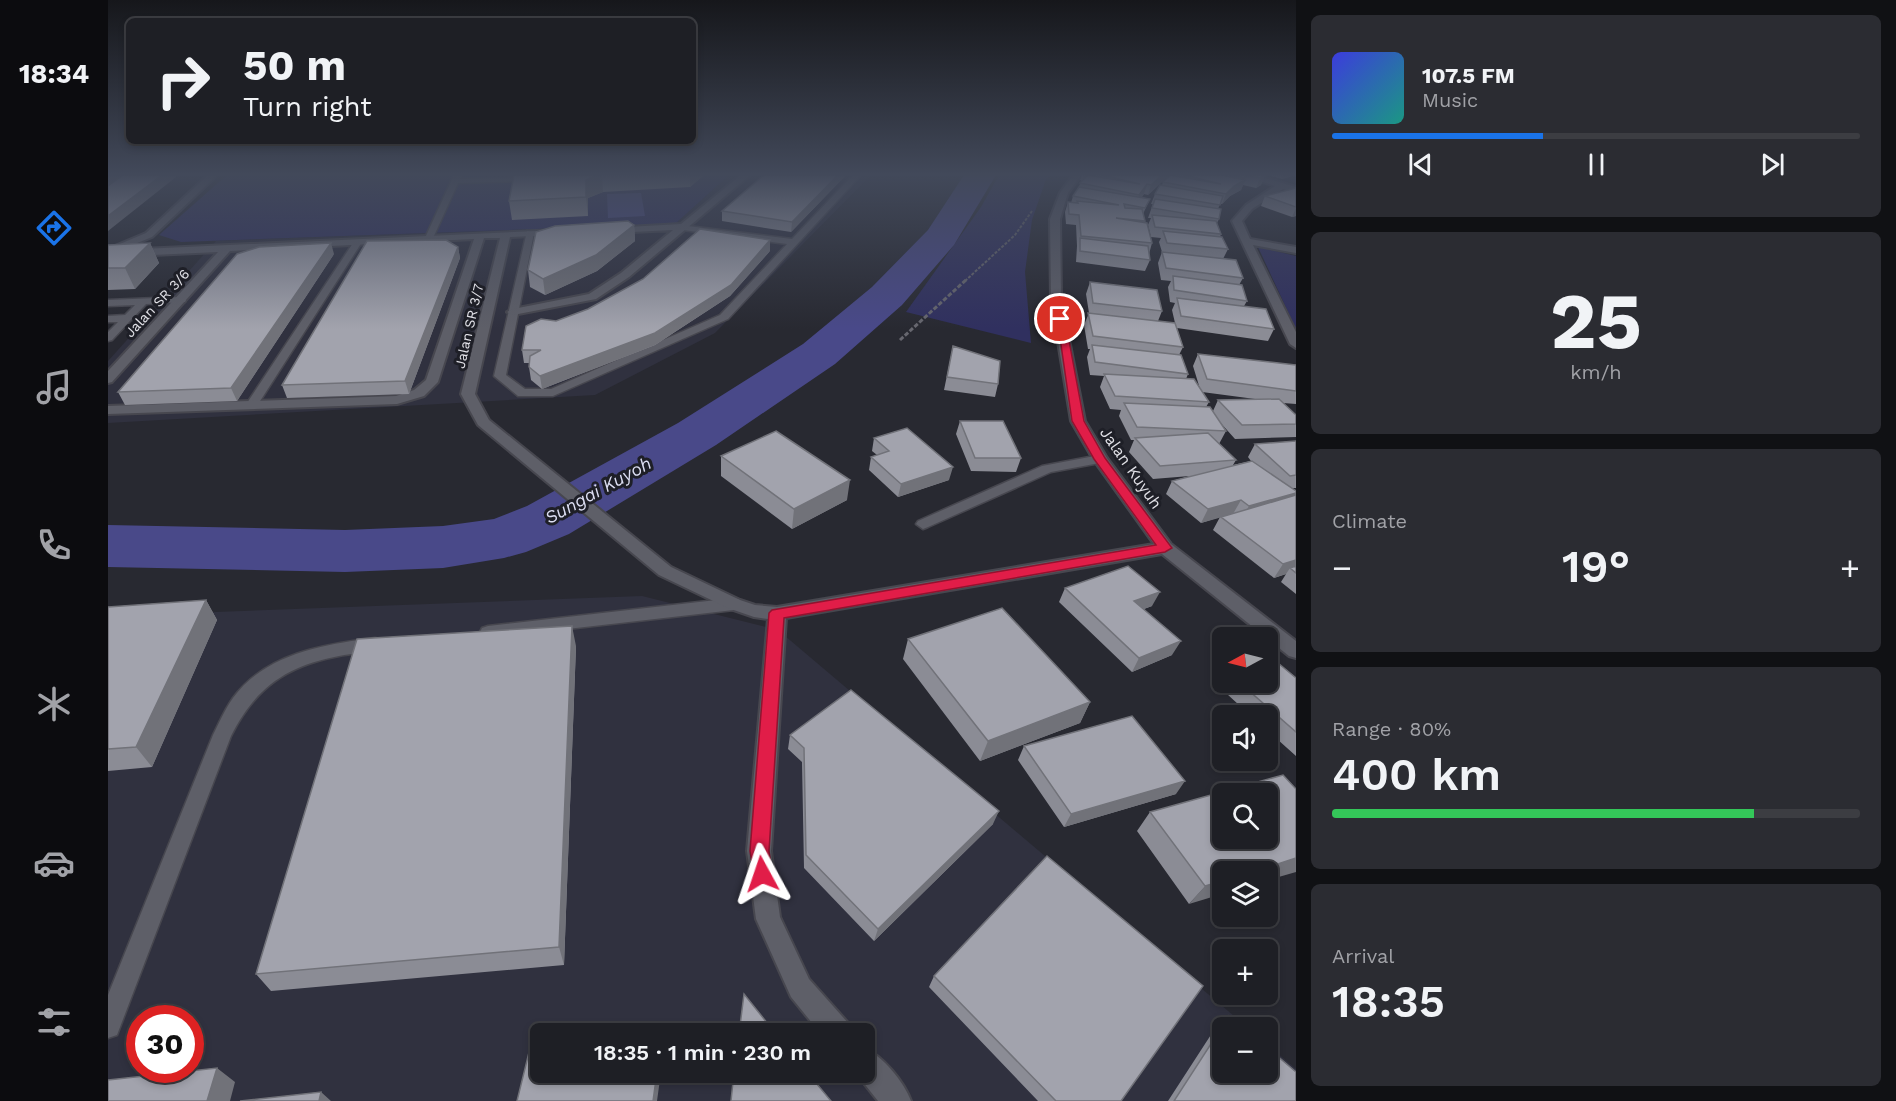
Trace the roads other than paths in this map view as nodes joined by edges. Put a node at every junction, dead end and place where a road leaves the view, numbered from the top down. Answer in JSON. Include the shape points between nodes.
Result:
{"nodes":[{"id":1,"x":158,"y":226,"type":"edge"},
{"id":2,"x":434,"y":226,"type":"edge"},
{"id":3,"x":807,"y":226,"type":"edge"},
{"id":4,"x":1055,"y":226,"type":"edge"},
{"id":5,"x":1239,"y":226,"type":"edge"},
{"id":6,"x":683,"y":227,"type":"junction"},
{"id":7,"x":601,"y":230,"type":"edge"},
{"id":8,"x":566,"y":232,"type":"edge"},
{"id":9,"x":530,"y":233,"type":"junction"},
{"id":10,"x":506,"y":234,"type":"junction"},
{"id":11,"x":149,"y":235,"type":"junction"},
{"id":12,"x":480,"y":236,"type":"junction"},
{"id":13,"x":429,"y":238,"type":"junction"},
{"id":14,"x":1246,"y":241,"type":"junction"},
{"id":15,"x":358,"y":242,"type":"junction"},
{"id":16,"x":792,"y":242,"type":"junction"},
{"id":17,"x":227,"y":248,"type":"junction"},
{"id":18,"x":1296,"y":250,"type":"edge"},
{"id":19,"x":171,"y":251,"type":"junction"},
{"id":20,"x":108,"y":252,"type":"edge"},
{"id":21,"x":181,"y":300,"type":"junction"},
{"id":22,"x":143,"y":302,"type":"junction"},
{"id":23,"x":108,"y":303,"type":"edge"},
{"id":24,"x":513,"y":312,"type":"junction"},
{"id":25,"x":126,"y":318,"type":"junction"},
{"id":26,"x":108,"y":319,"type":"edge"},
{"id":27,"x":108,"y":338,"type":"edge"},
{"id":28,"x":1296,"y":344,"type":"edge"},
{"id":29,"x":108,"y":379,"type":"edge"},
{"id":30,"x":251,"y":406,"type":"junction"},
{"id":31,"x":108,"y":410,"type":"edge"},
{"id":32,"x":1100,"y":459,"type":"junction"},
{"id":33,"x":923,"y":524,"type":"dead end"},
{"id":34,"x":1165,"y":548,"type":"junction"},
{"id":35,"x":734,"y":603,"type":"junction"},
{"id":36,"x":777,"y":613,"type":"junction"},
{"id":37,"x":471,"y":634,"type":"edge"},
{"id":38,"x":389,"y":643,"type":"edge"},
{"id":39,"x":1296,"y":651,"type":"edge"},
{"id":40,"x":830,"y":1023,"type":"edge"},
{"id":41,"x":108,"y":1026,"type":"edge"},
{"id":42,"x":875,"y":1075,"type":"edge"},
{"id":43,"x":897,"y":1101,"type":"edge"}],
"edges":[{"from":1,"to":11,"type":"street"},
{"from":2,"to":13,"type":"lane"},
{"from":3,"to":16,"type":"lane"},
{"from":4,"to":32,"type":"street","name":"Jalan Kuyuh","via":[[1056,299],[1078,421]]},
{"from":5,"to":14,"type":"street"},
{"from":6,"to":7,"type":"street"},
{"from":6,"to":16,"type":"lane"},
{"from":6,"to":24,"type":"street","via":[[592,297]]},
{"from":8,"to":9,"type":"street"},
{"from":9,"to":10,"type":"street"},
{"from":9,"to":24,"type":"lane"},
{"from":10,"to":12,"type":"street"},
{"from":10,"to":35,"type":"street","name":"Jalan SR 3/7","via":[[468,394],[483,422],[665,571]]},
{"from":11,"to":19,"type":"street","via":[[148,242]]},
{"from":11,"to":20,"type":"street"},
{"from":12,"to":13,"type":"street"},
{"from":12,"to":30,"type":"street","via":[[432,382],[419,393],[397,400]]},
{"from":13,"to":15,"type":"street"},
{"from":14,"to":18,"type":"street"},
{"from":14,"to":28,"type":"street"},
{"from":15,"to":17,"type":"street"},
{"from":15,"to":30,"type":"lane"},
{"from":16,"to":24,"type":"lane","via":[[724,317],[554,392],[522,393],[500,376]]},
{"from":17,"to":19,"type":"street"},
{"from":17,"to":21,"type":"street","name":"Jalan SR 3/6"},
{"from":19,"to":20,"type":"street"},
{"from":21,"to":22,"type":"lane"},
{"from":21,"to":29,"type":"street","name":"Jalan SR 3/6"},
{"from":22,"to":23,"type":"lane"},
{"from":22,"to":25,"type":"lane"},
{"from":25,"to":26,"type":"lane"},
{"from":25,"to":27,"type":"lane"},
{"from":30,"to":31,"type":"street"},
{"from":32,"to":33,"type":"lane","via":[[1047,469]]},
{"from":32,"to":34,"type":"street","name":"Jalan Kuyuh"},
{"from":34,"to":36,"type":"street"},
{"from":34,"to":39,"type":"street","name":"Jalan Kuyuh"},
{"from":35,"to":36,"type":"street","via":[[754,611]]},
{"from":35,"to":37,"type":"lane"},
{"from":36,"to":40,"type":"street","via":[[759,851],[768,919],[800,988]]},
{"from":38,"to":41,"type":"lane","via":[[305,657],[270,674],[241,701],[222,735]]},
{"from":42,"to":43,"type":"street"}]}
